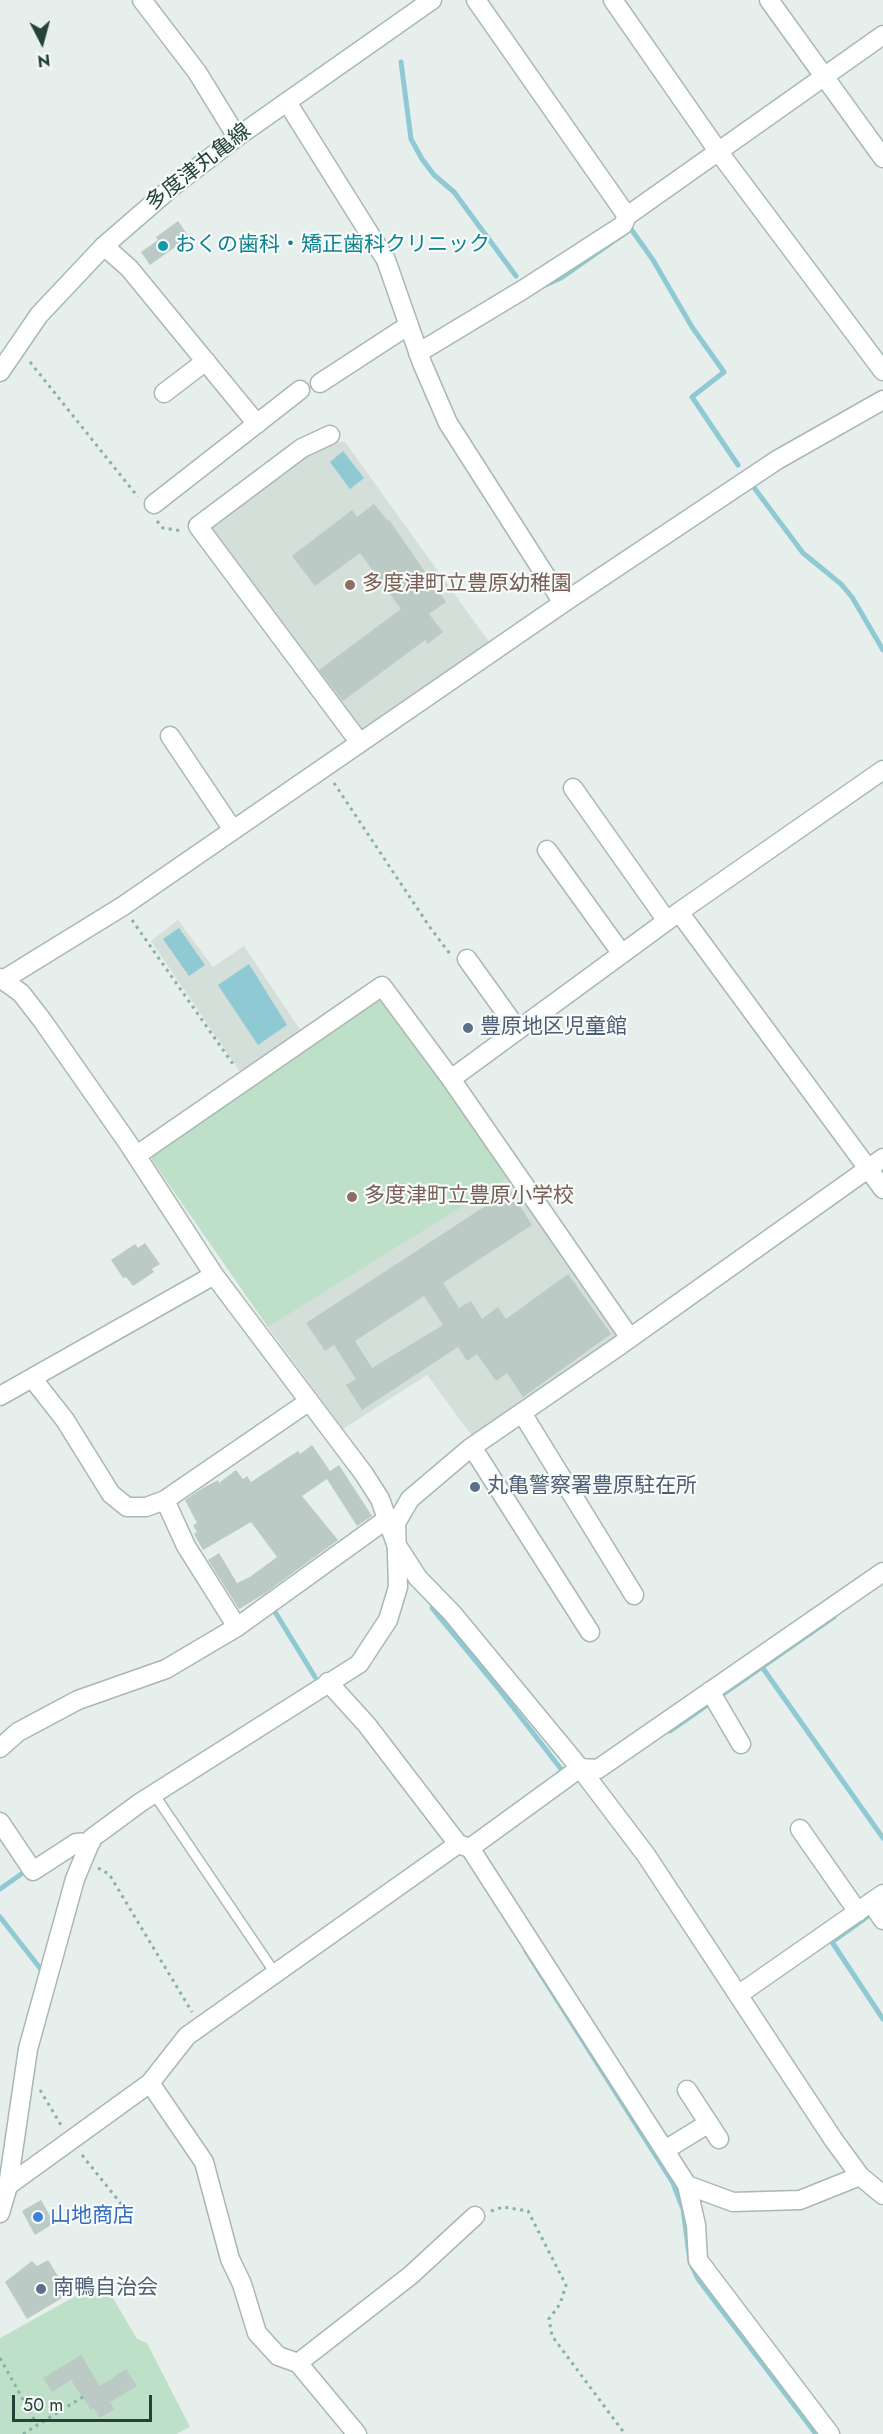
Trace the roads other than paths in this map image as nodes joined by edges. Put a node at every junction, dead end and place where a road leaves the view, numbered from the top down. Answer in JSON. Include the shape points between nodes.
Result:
{"nodes":[{"id":1,"x":142,"y":0,"type":"edge"},
{"id":2,"x":432,"y":0,"type":"edge"},
{"id":3,"x":476,"y":0,"type":"edge"},
{"id":4,"x":613,"y":0,"type":"edge"},
{"id":5,"x":769,"y":0,"type":"edge"},
{"id":6,"x":883,"y":35,"type":"edge"},
{"id":7,"x":823,"y":77,"type":"junction"},
{"id":8,"x":287,"y":102,"type":"junction"},
{"id":9,"x":237,"y":137,"type":"junction"},
{"id":10,"x":718,"y":151,"type":"junction"},
{"id":11,"x":883,"y":158,"type":"edge"},
{"id":12,"x":627,"y":216,"type":"junction"},
{"id":13,"x":104,"y":246,"type":"junction"},
{"id":14,"x":409,"y":325,"type":"junction"},
{"id":15,"x":418,"y":353,"type":"junction"},
{"id":16,"x":206,"y":361,"type":"junction"},
{"id":17,"x":883,"y":371,"type":"edge"},
{"id":18,"x":0,"y":372,"type":"edge"},
{"id":19,"x":320,"y":383,"type":"dead end"},
{"id":20,"x":300,"y":390,"type":"dead end"},
{"id":21,"x":164,"y":393,"type":"dead end"},
{"id":22,"x":881,"y":408,"type":"edge"},
{"id":23,"x":258,"y":424,"type":"junction"},
{"id":24,"x":330,"y":435,"type":"dead end"},
{"id":25,"x":151,"y":508,"type":"road end"},
{"id":26,"x":563,"y":603,"type":"junction"},
{"id":27,"x":170,"y":736,"type":"dead end"},
{"id":28,"x":360,"y":743,"type":"junction"},
{"id":29,"x":883,"y":770,"type":"edge"},
{"id":30,"x":573,"y":788,"type":"dead end"},
{"id":31,"x":233,"y":830,"type":"junction"},
{"id":32,"x":547,"y":850,"type":"dead end"},
{"id":33,"x":673,"y":916,"type":"junction"},
{"id":34,"x":622,"y":954,"type":"junction"},
{"id":35,"x":467,"y":959,"type":"road end"},
{"id":36,"x":2,"y":979,"type":"edge"},
{"id":37,"x":518,"y":1030,"type":"junction"},
{"id":38,"x":451,"y":1079,"type":"junction"},
{"id":39,"x":136,"y":1155,"type":"junction"},
{"id":40,"x":876,"y":1164,"type":"edge"},
{"id":41,"x":883,"y":1189,"type":"edge"},
{"id":42,"x":214,"y":1275,"type":"junction"},
{"id":43,"x":630,"y":1338,"type":"junction"},
{"id":44,"x":32,"y":1378,"type":"junction"},
{"id":45,"x":0,"y":1396,"type":"edge"},
{"id":46,"x":308,"y":1402,"type":"junction"},
{"id":47,"x":522,"y":1413,"type":"junction"},
{"id":48,"x":472,"y":1447,"type":"junction"},
{"id":49,"x":165,"y":1500,"type":"junction"},
{"id":50,"x":387,"y":1519,"type":"junction"},
{"id":51,"x":396,"y":1544,"type":"junction"},
{"id":52,"x":883,"y":1572,"type":"edge"},
{"id":53,"x":634,"y":1595,"type":"dead end"},
{"id":54,"x":237,"y":1627,"type":"junction"},
{"id":55,"x":590,"y":1632,"type":"dead end"},
{"id":56,"x":328,"y":1682,"type":"junction"},
{"id":57,"x":714,"y":1697,"type":"junction"},
{"id":58,"x":741,"y":1744,"type":"dead end"},
{"id":59,"x":0,"y":1748,"type":"edge"},
{"id":60,"x":580,"y":1768,"type":"junction"},
{"id":61,"x":154,"y":1794,"type":"junction"},
{"id":62,"x":0,"y":1822,"type":"edge"},
{"id":63,"x":800,"y":1829,"type":"dead end"},
{"id":64,"x":464,"y":1846,"type":"junction"},
{"id":65,"x":88,"y":1848,"type":"junction"},
{"id":66,"x":875,"y":1908,"type":"edge"},
{"id":67,"x":275,"y":1973,"type":"junction"},
{"id":68,"x":738,"y":1995,"type":"junction"},
{"id":69,"x":150,"y":2084,"type":"junction"},
{"id":70,"x":687,"y":2090,"type":"dead end"},
{"id":71,"x":709,"y":2123,"type":"junction"},
{"id":72,"x":719,"y":2139,"type":"dead end"},
{"id":73,"x":665,"y":2150,"type":"junction"},
{"id":74,"x":860,"y":2176,"type":"junction"},
{"id":75,"x":687,"y":2185,"type":"junction"},
{"id":76,"x":4,"y":2189,"type":"edge"},
{"id":77,"x":883,"y":2195,"type":"edge"},
{"id":78,"x":0,"y":2213,"type":"edge"},
{"id":79,"x":475,"y":2216,"type":"road end"},
{"id":80,"x":298,"y":2363,"type":"junction"},
{"id":81,"x":357,"y":2434,"type":"edge"},
{"id":82,"x":830,"y":2434,"type":"edge"}],
"edges":[{"from":1,"to":9,"type":"street","via":[[197,72]]},
{"from":2,"to":8,"type":"street","name":"多度津丸亀線"},
{"from":3,"to":12,"type":"street"},
{"from":4,"to":10,"type":"street"},
{"from":5,"to":7,"type":"street"},
{"from":6,"to":7,"type":"street"},
{"from":7,"to":10,"type":"street"},
{"from":7,"to":11,"type":"street"},
{"from":8,"to":9,"type":"street","name":"多度津丸亀線"},
{"from":8,"to":14,"type":"street","via":[[386,260]]},
{"from":9,"to":13,"type":"street","name":"多度津丸亀線"},
{"from":10,"to":12,"type":"street"},
{"from":10,"to":17,"type":"street"},
{"from":12,"to":15,"type":"street","via":[[623,225]]},
{"from":13,"to":16,"type":"street","via":[[129,268]]},
{"from":13,"to":18,"type":"street","name":"多度津丸亀線","via":[[39,315]]},
{"from":14,"to":15,"type":"street"},
{"from":14,"to":19,"type":"street"},
{"from":15,"to":26,"type":"street","via":[[448,423]]},
{"from":16,"to":21,"type":"street"},
{"from":16,"to":23,"type":"street"},
{"from":20,"to":23,"type":"street"},
{"from":22,"to":26,"type":"street","via":[[777,460]]},
{"from":23,"to":25,"type":"street"},
{"from":24,"to":28,"type":"street","via":[[302,448],[198,526]]},
{"from":26,"to":28,"type":"street"},
{"from":27,"to":31,"type":"street"},
{"from":28,"to":31,"type":"street"},
{"from":29,"to":33,"type":"street"},
{"from":30,"to":33,"type":"street"},
{"from":31,"to":36,"type":"street","via":[[123,906]]},
{"from":32,"to":34,"type":"street"},
{"from":33,"to":34,"type":"street"},
{"from":33,"to":40,"type":"street"},
{"from":34,"to":37,"type":"street"},
{"from":35,"to":37,"type":"street"},
{"from":36,"to":39,"type":"street","via":[[21,993],[42,1020]]},
{"from":37,"to":38,"type":"street"},
{"from":38,"to":39,"type":"street","via":[[382,986]]},
{"from":38,"to":43,"type":"street"},
{"from":39,"to":42,"type":"street"},
{"from":40,"to":41,"type":"street"},
{"from":40,"to":43,"type":"street"},
{"from":42,"to":44,"type":"street"},
{"from":42,"to":46,"type":"street"},
{"from":43,"to":47,"type":"street"},
{"from":44,"to":45,"type":"street"},
{"from":44,"to":49,"type":"street","via":[[65,1420],[111,1494],[127,1507],[146,1507]]},
{"from":46,"to":49,"type":"street"},
{"from":46,"to":50,"type":"street","via":[[364,1474]]},
{"from":47,"to":48,"type":"street"},
{"from":47,"to":53,"type":"street"},
{"from":48,"to":51,"type":"street","via":[[410,1499],[396,1523]]},
{"from":48,"to":55,"type":"street"},
{"from":49,"to":54,"type":"street","via":[[186,1546]]},
{"from":50,"to":51,"type":"street"},
{"from":50,"to":54,"type":"street"},
{"from":51,"to":56,"type":"street","via":[[398,1587],[388,1620],[358,1664]]},
{"from":51,"to":60,"type":"street","via":[[418,1578]]},
{"from":52,"to":57,"type":"street"},
{"from":54,"to":59,"type":"street","via":[[166,1669],[78,1700],[18,1732]]},
{"from":56,"to":61,"type":"street"},
{"from":56,"to":64,"type":"street"},
{"from":57,"to":58,"type":"street"},
{"from":57,"to":60,"type":"street","via":[[598,1769]]},
{"from":60,"to":64,"type":"street"},
{"from":60,"to":68,"type":"street","via":[[646,1855]]},
{"from":61,"to":65,"type":"street","via":[[92,1838]]},
{"from":61,"to":67,"type":"lane"},
{"from":62,"to":65,"type":"street","via":[[33,1871],[76,1843]]},
{"from":63,"to":66,"type":"street"},
{"from":64,"to":67,"type":"street"},
{"from":64,"to":73,"type":"street"},
{"from":65,"to":76,"type":"street","via":[[75,1879],[28,2049]]},
{"from":66,"to":68,"type":"street"},
{"from":67,"to":69,"type":"street","via":[[187,2036]]},
{"from":68,"to":74,"type":"street"},
{"from":69,"to":76,"type":"street"},
{"from":69,"to":80,"type":"street","via":[[204,2162],[230,2259],[258,2333],[278,2356]]},
{"from":70,"to":71,"type":"street"},
{"from":71,"to":72,"type":"street"},
{"from":71,"to":73,"type":"street"},
{"from":73,"to":75,"type":"street"},
{"from":74,"to":75,"type":"street","via":[[801,2200],[733,2202]]},
{"from":74,"to":77,"type":"street"},
{"from":75,"to":82,"type":"street","via":[[696,2225],[698,2260]]},
{"from":76,"to":78,"type":"street"},
{"from":79,"to":80,"type":"street","via":[[411,2275]]},
{"from":80,"to":81,"type":"street"}]}
